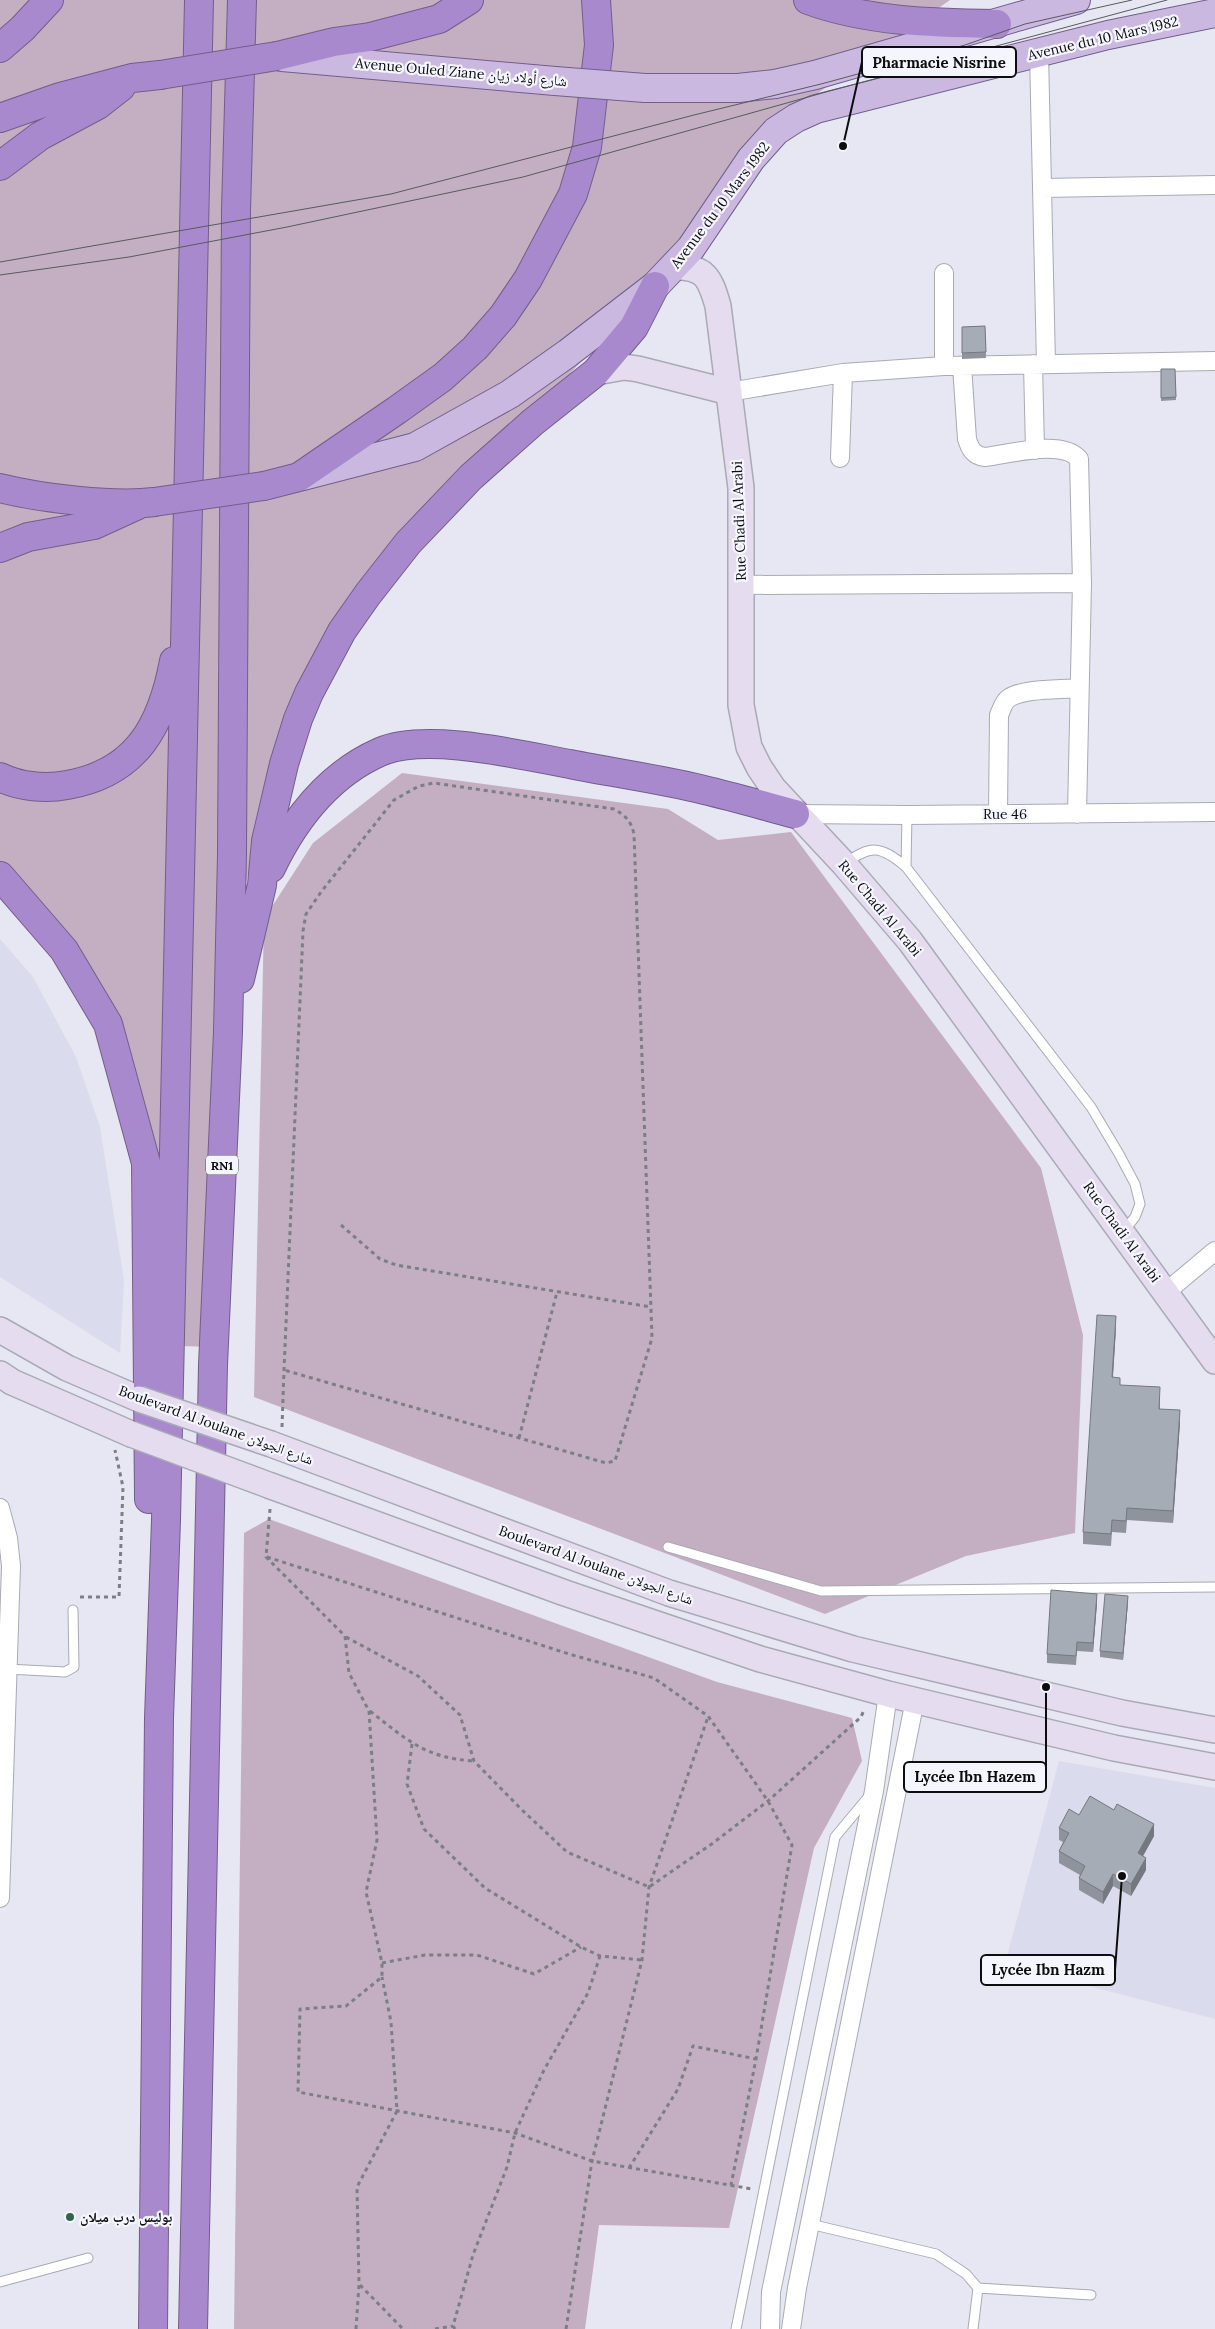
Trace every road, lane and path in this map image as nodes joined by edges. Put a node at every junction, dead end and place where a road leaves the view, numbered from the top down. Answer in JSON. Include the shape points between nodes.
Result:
{"nodes":[{"id":1,"x":49,"y":0,"type":"edge"},
{"id":2,"x":199,"y":0,"type":"edge"},
{"id":3,"x":242,"y":0,"type":"edge"},
{"id":4,"x":469,"y":0,"type":"edge"},
{"id":5,"x":596,"y":0,"type":"edge"},
{"id":6,"x":808,"y":0,"type":"edge"},
{"id":7,"x":1076,"y":0,"type":"edge"},
{"id":8,"x":1215,"y":13,"type":"edge"},
{"id":9,"x":997,"y":24,"type":"junction"},
{"id":10,"x":0,"y":48,"type":"edge"},
{"id":11,"x":1039,"y":53,"type":"junction"},
{"id":12,"x":277,"y":56,"type":"junction"},
{"id":13,"x":132,"y":78,"type":"junction"},
{"id":14,"x":0,"y":118,"type":"edge"},
{"id":15,"x":0,"y":166,"type":"edge"},
{"id":16,"x":1215,"y":185,"type":"edge"},
{"id":17,"x":1042,"y":188,"type":"junction"},
{"id":18,"x":674,"y":267,"type":"junction"},
{"id":19,"x":944,"y":273,"type":"dead end"},
{"id":20,"x":655,"y":286,"type":"junction"},
{"id":21,"x":1215,"y":360,"type":"edge"},
{"id":22,"x":1039,"y":364,"type":"junction"},
{"id":23,"x":953,"y":366,"type":"junction"},
{"id":24,"x":596,"y":372,"type":"junction"},
{"id":25,"x":843,"y":373,"type":"junction"},
{"id":26,"x":729,"y":392,"type":"junction"},
{"id":27,"x":1035,"y":450,"type":"junction"},
{"id":28,"x":840,"y":458,"type":"dead end"},
{"id":29,"x":299,"y":477,"type":"junction"},
{"id":30,"x":0,"y":488,"type":"edge"},
{"id":31,"x":147,"y":503,"type":"junction"},
{"id":32,"x":0,"y":548,"type":"edge"},
{"id":33,"x":1082,"y":583,"type":"junction"},
{"id":34,"x":741,"y":585,"type":"junction"},
{"id":35,"x":187,"y":586,"type":"junction"},
{"id":36,"x":1079,"y":688,"type":"junction"},
{"id":37,"x":0,"y":777,"type":"edge"},
{"id":38,"x":1215,"y":812,"type":"edge"},
{"id":39,"x":795,"y":814,"type":"junction"},
{"id":40,"x":998,"y":814,"type":"junction"},
{"id":41,"x":1077,"y":814,"type":"junction"},
{"id":42,"x":907,"y":815,"type":"junction"},
{"id":43,"x":844,"y":864,"type":"junction"},
{"id":44,"x":906,"y":867,"type":"junction"},
{"id":45,"x":0,"y":876,"type":"edge"},
{"id":46,"x":262,"y":886,"type":"junction"},
{"id":47,"x":228,"y":1032,"type":"junction"},
{"id":48,"x":341,"y":1225,"type":"dead end"},
{"id":49,"x":1123,"y":1232,"type":"junction"},
{"id":50,"x":1215,"y":1251,"type":"edge"},
{"id":51,"x":557,"y":1292,"type":"junction"},
{"id":52,"x":1166,"y":1292,"type":"junction"},
{"id":53,"x":651,"y":1307,"type":"junction"},
{"id":54,"x":0,"y":1330,"type":"edge"},
{"id":55,"x":1215,"y":1361,"type":"edge"},
{"id":56,"x":284,"y":1370,"type":"junction"},
{"id":57,"x":0,"y":1374,"type":"edge"},
{"id":58,"x":277,"y":1434,"type":"junction"},
{"id":59,"x":519,"y":1438,"type":"junction"},
{"id":60,"x":123,"y":1440,"type":"junction"},
{"id":61,"x":271,"y":1496,"type":"junction"},
{"id":62,"x":0,"y":1508,"type":"edge"},
{"id":63,"x":668,"y":1547,"type":"dead end"},
{"id":64,"x":266,"y":1557,"type":"junction"},
{"id":65,"x":1215,"y":1587,"type":"edge"},
{"id":66,"x":73,"y":1610,"type":"joint"},
{"id":67,"x":345,"y":1636,"type":"junction"},
{"id":68,"x":7,"y":1669,"type":"junction"},
{"id":69,"x":880,"y":1692,"type":"junction"},
{"id":70,"x":915,"y":1700,"type":"junction"},
{"id":71,"x":369,"y":1711,"type":"junction"},
{"id":72,"x":708,"y":1716,"type":"junction"},
{"id":73,"x":159,"y":1718,"type":"junction"},
{"id":74,"x":1215,"y":1730,"type":"edge"},
{"id":75,"x":3,"y":1735,"type":"edge"},
{"id":76,"x":412,"y":1744,"type":"junction"},
{"id":77,"x":474,"y":1760,"type":"junction"},
{"id":78,"x":1215,"y":1767,"type":"edge"},
{"id":79,"x":874,"y":1791,"type":"junction"},
{"id":80,"x":768,"y":1801,"type":"junction"},
{"id":81,"x":649,"y":1887,"type":"junction"},
{"id":82,"x":0,"y":1898,"type":"edge"},
{"id":83,"x":581,"y":1947,"type":"junction"},
{"id":84,"x":600,"y":1956,"type":"junction"},
{"id":85,"x":642,"y":1960,"type":"junction"},
{"id":86,"x":382,"y":1963,"type":"junction"},
{"id":87,"x":382,"y":1977,"type":"junction"},
{"id":88,"x":756,"y":2059,"type":"junction"},
{"id":89,"x":397,"y":2111,"type":"junction"},
{"id":90,"x":515,"y":2133,"type":"junction"},
{"id":91,"x":592,"y":2161,"type":"junction"},
{"id":92,"x":628,"y":2168,"type":"junction"},
{"id":93,"x":731,"y":2185,"type":"junction"},
{"id":94,"x":762,"y":2191,"type":"junction"},
{"id":95,"x":810,"y":2224,"type":"junction"},
{"id":96,"x":784,"y":2233,"type":"junction"},
{"id":97,"x":806,"y":2243,"type":"junction"},
{"id":98,"x":88,"y":2258,"type":"dead end"},
{"id":99,"x":0,"y":2282,"type":"edge"},
{"id":100,"x":359,"y":2284,"type":"junction"},
{"id":101,"x":978,"y":2288,"type":"junction"},
{"id":102,"x":1091,"y":2294,"type":"dead end"},
{"id":103,"x":454,"y":2327,"type":"edge"},
{"id":104,"x":154,"y":2329,"type":"edge"},
{"id":105,"x":193,"y":2329,"type":"edge"},
{"id":106,"x":356,"y":2329,"type":"edge"},
{"id":107,"x":403,"y":2329,"type":"edge"},
{"id":108,"x":435,"y":2329,"type":"edge"},
{"id":109,"x":566,"y":2329,"type":"edge"},
{"id":110,"x":736,"y":2329,"type":"edge"},
{"id":111,"x":770,"y":2329,"type":"edge"},
{"id":112,"x":791,"y":2329,"type":"edge"},
{"id":113,"x":973,"y":2329,"type":"edge"}],
"edges":[{"from":1,"to":10,"type":"highway"},
{"from":2,"to":35,"type":"highway"},
{"from":3,"to":47,"type":"highway","number":"RN1","via":[[236,210]]},
{"from":4,"to":12,"type":"highway","via":[[440,19]]},
{"from":5,"to":29,"type":"highway","via":[[599,44],[587,147],[572,194],[528,279],[503,316],[443,377]]},
{"from":6,"to":9,"type":"highway","via":[[872,17]]},
{"from":7,"to":9,"type":"main road"},
{"from":8,"to":11,"type":"main road","name":"Avenue du 10 Mars 1982"},
{"from":9,"to":12,"type":"main road","name":"Avenue Ouled Ziane شارع أولاد زيان","bridge":true,"via":[[815,75],[738,88],[644,88]]},
{"from":11,"to":17,"type":"street"},
{"from":11,"to":18,"type":"main road","name":"Avenue du 10 Mars 1982","via":[[816,109],[796,118],[776,131],[751,159],[708,224]]},
{"from":12,"to":13,"type":"highway","bridge":true},
{"from":13,"to":14,"type":"highway","via":[[60,97]]},
{"from":13,"to":15,"type":"highway","via":[[98,105],[40,136]]},
{"from":16,"to":17,"type":"street"},
{"from":17,"to":22,"type":"street"},
{"from":18,"to":20,"type":"main road","name":"Avenue du 10 Mars 1982"},
{"from":18,"to":26,"type":"main road","name":"Rue Chadi Al Arabi","via":[[697,269],[713,287]]},
{"from":19,"to":23,"type":"street"},
{"from":20,"to":24,"type":"highway","via":[[634,327]]},
{"from":20,"to":29,"type":"main road","name":"Avenue du 10 Mars 1982","via":[[510,394],[414,447]]},
{"from":21,"to":22,"type":"street"},
{"from":22,"to":23,"type":"street"},
{"from":22,"to":27,"type":"street"},
{"from":23,"to":25,"type":"street"},
{"from":23,"to":27,"type":"street","via":[[967,439],[973,452],[986,457]]},
{"from":24,"to":26,"type":"main road","via":[[638,368]]},
{"from":24,"to":46,"type":"highway","via":[[471,477],[408,543],[342,631],[309,693],[292,738],[266,841]]},
{"from":25,"to":26,"type":"street"},
{"from":25,"to":28,"type":"street"},
{"from":26,"to":34,"type":"main road","name":"Rue Chadi Al Arabi","via":[[741,488]]},
{"from":27,"to":33,"type":"street","via":[[1061,449],[1073,452],[1079,459]]},
{"from":29,"to":31,"type":"highway","name":"Avenue du 10 Mars 1982","bridge":true,"via":[[264,486]]},
{"from":30,"to":31,"type":"highway","via":[[84,500]]},
{"from":31,"to":32,"type":"highway","via":[[94,526],[28,537]]},
{"from":33,"to":34,"type":"street"},
{"from":33,"to":36,"type":"street"},
{"from":34,"to":39,"type":"main road","name":"Rue Chadi Al Arabi","via":[[743,724],[749,747],[759,766]]},
{"from":35,"to":37,"type":"highway","via":[[168,692],[156,722],[129,758],[95,779],[56,787],[23,784]]},
{"from":35,"to":73,"type":"highway","via":[[167,1500]]},
{"from":36,"to":40,"type":"street","via":[[1019,694],[1003,704],[999,715]]},
{"from":36,"to":41,"type":"street"},
{"from":38,"to":41,"type":"street","name":"Rue 46"},
{"from":39,"to":42,"type":"street","name":"Rue 46"},
{"from":39,"to":43,"type":"main road","name":"Rue Chadi Al Arabi"},
{"from":39,"to":46,"type":"highway","via":[[702,789],[535,758],[446,744],[400,746],[380,752],[360,764],[316,799],[286,837]]},
{"from":40,"to":41,"type":"street","name":"Rue 46"},
{"from":40,"to":42,"type":"street","name":"Rue 46"},
{"from":42,"to":44,"type":"lane"},
{"from":43,"to":44,"type":"lane","via":[[862,851],[879,850],[892,855]]},
{"from":43,"to":49,"type":"main road","name":"Rue Chadi Al Arabi","via":[[910,941]]},
{"from":44,"to":49,"type":"lane","via":[[1091,1107],[1119,1154],[1135,1184],[1140,1204]]},
{"from":45,"to":73,"type":"highway","via":[[64,950],[108,1024],[146,1163],[151,1642]]},
{"from":46,"to":47,"type":"highway"},
{"from":47,"to":105,"type":"highway","number":"RN1","via":[[213,1364]]},
{"from":48,"to":51,"type":"path","via":[[380,1259],[396,1265]]},
{"from":49,"to":52,"type":"main road","name":"Rue Chadi Al Arabi"},
{"from":50,"to":52,"type":"street"},
{"from":51,"to":53,"type":"path"},
{"from":51,"to":59,"type":"path"},
{"from":52,"to":55,"type":"main road","name":"Rue Chadi Al Arabi"},
{"from":53,"to":56,"type":"path","via":[[634,834],[630,821],[614,809],[434,783],[419,786],[394,800],[306,914]]},
{"from":53,"to":59,"type":"path","via":[[652,1338],[615,1461],[606,1463]]},
{"from":54,"to":58,"type":"main road","name":"Boulevard Al Joulane شارع الجولان","bridge":true,"via":[[67,1368],[139,1399]]},
{"from":56,"to":58,"type":"path"},
{"from":56,"to":59,"type":"path"},
{"from":57,"to":60,"type":"main road"},
{"from":58,"to":74,"type":"main road","name":"Boulevard Al Joulane شارع الجولان","via":[[669,1593],[836,1644],[1122,1713]]},
{"from":60,"to":61,"type":"main road","bridge":true},
{"from":60,"to":66,"type":"path","via":[[118,1597],[74,1597]]},
{"from":61,"to":64,"type":"path"},
{"from":61,"to":69,"type":"main road","via":[[760,1658]]},
{"from":62,"to":68,"type":"street","via":[[11,1566]]},
{"from":63,"to":65,"type":"lane","via":[[821,1591]]},
{"from":64,"to":67,"type":"path"},
{"from":64,"to":72,"type":"path","via":[[568,1654],[654,1678]]},
{"from":66,"to":68,"type":"lane","via":[[74,1667],[65,1672]]},
{"from":67,"to":71,"type":"path","via":[[349,1673]]},
{"from":67,"to":77,"type":"path","via":[[418,1676],[460,1715]]},
{"from":68,"to":75,"type":"street"},
{"from":69,"to":70,"type":"main road"},
{"from":69,"to":79,"type":"street"},
{"from":69,"to":80,"type":"path","via":[[862,1716]]},
{"from":70,"to":78,"type":"main road","via":[[1114,1748]]},
{"from":70,"to":95,"type":"street"},
{"from":71,"to":76,"type":"path"},
{"from":71,"to":86,"type":"path","via":[[377,1840],[366,1892]]},
{"from":72,"to":80,"type":"path"},
{"from":72,"to":81,"type":"path"},
{"from":73,"to":104,"type":"highway"},
{"from":75,"to":82,"type":"street"},
{"from":76,"to":77,"type":"path","via":[[450,1759]]},
{"from":76,"to":83,"type":"path","via":[[406,1784],[424,1829],[485,1888]]},
{"from":77,"to":81,"type":"path","via":[[567,1852]]},
{"from":79,"to":94,"type":"lane","via":[[835,1837]]},
{"from":79,"to":96,"type":"street"},
{"from":80,"to":81,"type":"path"},
{"from":80,"to":88,"type":"path","via":[[792,1845]]},
{"from":81,"to":85,"type":"path"},
{"from":83,"to":84,"type":"path"},
{"from":83,"to":86,"type":"path","via":[[534,1974],[477,1955],[426,1955]]},
{"from":84,"to":85,"type":"path"},
{"from":84,"to":90,"type":"path","via":[[588,1993],[544,2070]]},
{"from":85,"to":91,"type":"path"},
{"from":86,"to":87,"type":"path"},
{"from":87,"to":89,"type":"path","via":[[391,2022]]},
{"from":87,"to":89,"type":"path","via":[[346,2006],[300,2008],[298,2092]]},
{"from":88,"to":92,"type":"path","via":[[693,2046],[678,2088]]},
{"from":88,"to":93,"type":"path"},
{"from":89,"to":90,"type":"path"},
{"from":89,"to":100,"type":"path","via":[[357,2187]]},
{"from":90,"to":91,"type":"path"},
{"from":90,"to":103,"type":"path","via":[[507,2167],[473,2255]]},
{"from":91,"to":92,"type":"path"},
{"from":91,"to":109,"type":"path"},
{"from":92,"to":93,"type":"path"},
{"from":93,"to":94,"type":"path"},
{"from":94,"to":110,"type":"lane"},
{"from":95,"to":97,"type":"street"},
{"from":95,"to":101,"type":"lane","via":[[936,2254],[966,2274]]},
{"from":96,"to":97,"type":"street"},
{"from":96,"to":111,"type":"street","via":[[771,2292]]},
{"from":97,"to":112,"type":"street"},
{"from":98,"to":99,"type":"lane"},
{"from":100,"to":106,"type":"path"},
{"from":100,"to":107,"type":"path"},
{"from":101,"to":102,"type":"lane"},
{"from":101,"to":113,"type":"lane"},
{"from":103,"to":108,"type":"path"}]}
